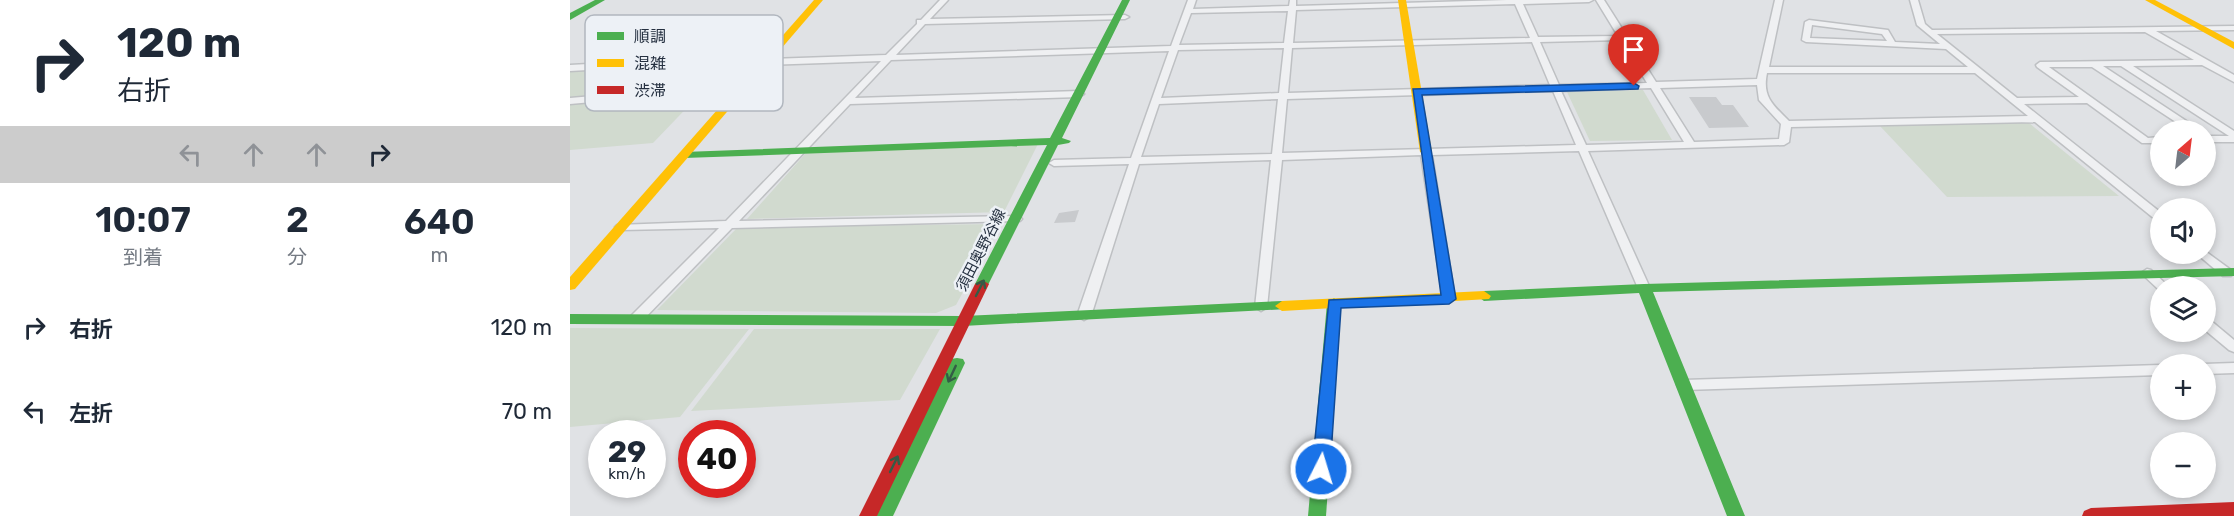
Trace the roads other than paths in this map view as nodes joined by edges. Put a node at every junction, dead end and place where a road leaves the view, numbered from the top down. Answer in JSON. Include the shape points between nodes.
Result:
{"nodes":[{"id":1,"x":601,"y":0,"type":"edge"},
{"id":2,"x":819,"y":0,"type":"edge"},
{"id":3,"x":944,"y":0,"type":"edge"},
{"id":4,"x":1126,"y":0,"type":"edge"},
{"id":5,"x":1133,"y":0,"type":"edge"},
{"id":6,"x":1192,"y":0,"type":"edge"},
{"id":7,"x":1589,"y":0,"type":"edge"},
{"id":8,"x":1600,"y":0,"type":"edge"},
{"id":9,"x":1779,"y":0,"type":"edge"},
{"id":10,"x":1914,"y":0,"type":"edge"},
{"id":11,"x":2149,"y":0,"type":"edge"},
{"id":12,"x":1518,"y":1,"type":"edge"},
{"id":13,"x":1402,"y":3,"type":"edge"},
{"id":14,"x":1293,"y":4,"type":"edge"},
{"id":15,"x":1188,"y":11,"type":"junction"},
{"id":16,"x":570,"y":17,"type":"edge"},
{"id":17,"x":1121,"y":17,"type":"junction"},
{"id":18,"x":920,"y":22,"type":"junction"},
{"id":19,"x":2201,"y":28,"type":"junction"},
{"id":20,"x":2234,"y":28,"type":"edge"},
{"id":21,"x":2148,"y":30,"type":"junction"},
{"id":22,"x":1930,"y":32,"type":"junction"},
{"id":23,"x":1623,"y":38,"type":"junction"},
{"id":24,"x":1535,"y":40,"type":"junction"},
{"id":25,"x":783,"y":42,"type":"edge"},
{"id":26,"x":1409,"y":43,"type":"junction"},
{"id":27,"x":1893,"y":45,"type":"junction"},
{"id":28,"x":1288,"y":46,"type":"junction"},
{"id":29,"x":2234,"y":46,"type":"edge"},
{"id":30,"x":1949,"y":47,"type":"junction"},
{"id":31,"x":1176,"y":48,"type":"junction"},
{"id":32,"x":1104,"y":51,"type":"junction"},
{"id":33,"x":890,"y":58,"type":"junction"},
{"id":34,"x":783,"y":60,"type":"edge"},
{"id":35,"x":2204,"y":62,"type":"junction"},
{"id":36,"x":2094,"y":64,"type":"junction"},
{"id":37,"x":2123,"y":64,"type":"junction"},
{"id":38,"x":585,"y":67,"type":"edge"},
{"id":39,"x":570,"y":68,"type":"edge"},
{"id":40,"x":1764,"y":70,"type":"junction"},
{"id":41,"x":1978,"y":70,"type":"junction"},
{"id":42,"x":2234,"y":79,"type":"edge"},
{"id":43,"x":1761,"y":82,"type":"junction"},
{"id":44,"x":1654,"y":86,"type":"junction"},
{"id":45,"x":1555,"y":88,"type":"junction"},
{"id":46,"x":1417,"y":92,"type":"junction"},
{"id":47,"x":1079,"y":94,"type":"junction"},
{"id":48,"x":1282,"y":96,"type":"junction"},
{"id":49,"x":585,"y":99,"type":"edge"},
{"id":50,"x":570,"y":100,"type":"edge"},
{"id":51,"x":2088,"y":100,"type":"junction"},
{"id":52,"x":847,"y":101,"type":"junction"},
{"id":53,"x":1155,"y":101,"type":"junction"},
{"id":54,"x":2016,"y":101,"type":"junction"},
{"id":55,"x":722,"y":111,"type":"edge"},
{"id":56,"x":2038,"y":119,"type":"junction"},
{"id":57,"x":2179,"y":120,"type":"edge"},
{"id":58,"x":1785,"y":124,"type":"junction"},
{"id":59,"x":2234,"y":137,"type":"edge"},
{"id":60,"x":2216,"y":138,"type":"edge"},
{"id":61,"x":1061,"y":141,"type":"junction"},
{"id":62,"x":2150,"y":141,"type":"edge"},
{"id":63,"x":1692,"y":145,"type":"junction"},
{"id":64,"x":1582,"y":148,"type":"junction"},
{"id":65,"x":802,"y":150,"type":"junction"},
{"id":66,"x":1426,"y":152,"type":"junction"},
{"id":67,"x":684,"y":155,"type":"junction"},
{"id":68,"x":1276,"y":156,"type":"junction"},
{"id":69,"x":1136,"y":160,"type":"junction"},
{"id":70,"x":1054,"y":163,"type":"junction"},
{"id":71,"x":2150,"y":210,"type":"edge"},
{"id":72,"x":1016,"y":219,"type":"junction"},
{"id":73,"x":730,"y":224,"type":"junction"},
{"id":74,"x":621,"y":227,"type":"junction"},
{"id":75,"x":2216,"y":263,"type":"edge"},
{"id":76,"x":2147,"y":273,"type":"junction"},
{"id":77,"x":2230,"y":273,"type":"edge"},
{"id":78,"x":2150,"y":276,"type":"edge"},
{"id":79,"x":570,"y":286,"type":"edge"},
{"id":80,"x":1644,"y":288,"type":"junction"},
{"id":81,"x":1449,"y":299,"type":"junction"},
{"id":82,"x":1334,"y":303,"type":"junction"},
{"id":83,"x":1261,"y":307,"type":"junction"},
{"id":84,"x":1084,"y":316,"type":"junction"},
{"id":85,"x":570,"y":319,"type":"edge"},
{"id":86,"x":636,"y":319,"type":"junction"},
{"id":87,"x":970,"y":321,"type":"junction"},
{"id":88,"x":2216,"y":332,"type":"edge"},
{"id":89,"x":2234,"y":348,"type":"edge"},
{"id":90,"x":2234,"y":368,"type":"edge"},
{"id":91,"x":2216,"y":369,"type":"edge"},
{"id":92,"x":2150,"y":370,"type":"edge"},
{"id":93,"x":1684,"y":385,"type":"junction"},
{"id":94,"x":2234,"y":510,"type":"edge"},
{"id":95,"x":868,"y":516,"type":"edge"},
{"id":96,"x":884,"y":516,"type":"edge"},
{"id":97,"x":1317,"y":516,"type":"edge"},
{"id":98,"x":1736,"y":516,"type":"edge"},
{"id":99,"x":2091,"y":516,"type":"edge"}],
"edges":[{"from":1,"to":16,"type":"street"},
{"from":2,"to":25,"type":"street"},
{"from":3,"to":18,"type":"street"},
{"from":4,"to":17,"type":"street","name":"須田奥野谷線"},
{"from":5,"to":17,"type":"street","name":"須田奥野谷線"},
{"from":6,"to":15,"type":"street"},
{"from":7,"to":12,"type":"street"},
{"from":8,"to":23,"type":"street"},
{"from":9,"to":40,"type":"street"},
{"from":10,"to":22,"type":"street","via":[[1922,25]]},
{"from":11,"to":19,"type":"street"},
{"from":12,"to":13,"type":"street"},
{"from":12,"to":24,"type":"street"},
{"from":13,"to":14,"type":"street"},
{"from":13,"to":26,"type":"street"},
{"from":14,"to":15,"type":"street"},
{"from":14,"to":28,"type":"street"},
{"from":15,"to":31,"type":"street"},
{"from":17,"to":18,"type":"street"},
{"from":17,"to":32,"type":"street","name":"須田奥野谷線"},
{"from":18,"to":33,"type":"street"},
{"from":19,"to":20,"type":"street"},
{"from":19,"to":21,"type":"street"},
{"from":19,"to":29,"type":"street"},
{"from":21,"to":22,"type":"street"},
{"from":21,"to":35,"type":"street"},
{"from":22,"to":30,"type":"street"},
{"from":23,"to":24,"type":"street"},
{"from":23,"to":44,"type":"street"},
{"from":24,"to":26,"type":"street"},
{"from":24,"to":45,"type":"street"},
{"from":26,"to":28,"type":"street"},
{"from":26,"to":46,"type":"street"},
{"from":27,"to":27,"type":"street","via":[[1806,40],[1809,22],[1885,32]]},
{"from":27,"to":30,"type":"street"},
{"from":28,"to":31,"type":"street"},
{"from":28,"to":48,"type":"street"},
{"from":30,"to":41,"type":"street"},
{"from":31,"to":32,"type":"street"},
{"from":31,"to":53,"type":"street"},
{"from":32,"to":33,"type":"street"},
{"from":32,"to":47,"type":"street","name":"須田奥野谷線"},
{"from":32,"to":61,"type":"street","name":"須田奥野谷線"},
{"from":33,"to":34,"type":"street"},
{"from":33,"to":52,"type":"street"},
{"from":35,"to":37,"type":"street"},
{"from":35,"to":42,"type":"street"},
{"from":36,"to":37,"type":"street"},
{"from":36,"to":51,"type":"street","via":[[2040,65]]},
{"from":36,"to":57,"type":"street"},
{"from":37,"to":59,"type":"street"},
{"from":38,"to":39,"type":"street"},
{"from":40,"to":41,"type":"street"},
{"from":40,"to":43,"type":"street"},
{"from":41,"to":54,"type":"street"},
{"from":43,"to":44,"type":"street"},
{"from":43,"to":58,"type":"street","via":[[1764,100]]},
{"from":44,"to":45,"type":"street"},
{"from":44,"to":63,"type":"street"},
{"from":45,"to":46,"type":"street"},
{"from":45,"to":64,"type":"street"},
{"from":46,"to":48,"type":"street"},
{"from":46,"to":66,"type":"street"},
{"from":47,"to":52,"type":"street"},
{"from":47,"to":61,"type":"street","name":"須田奥野谷線"},
{"from":48,"to":53,"type":"street"},
{"from":48,"to":68,"type":"street"},
{"from":49,"to":50,"type":"street"},
{"from":51,"to":54,"type":"street"},
{"from":51,"to":62,"type":"street"},
{"from":52,"to":65,"type":"street"},
{"from":53,"to":69,"type":"street"},
{"from":54,"to":56,"type":"street"},
{"from":55,"to":67,"type":"street"},
{"from":56,"to":58,"type":"street"},
{"from":56,"to":71,"type":"street"},
{"from":58,"to":63,"type":"street","via":[[1784,142]]},
{"from":59,"to":60,"type":"street"},
{"from":61,"to":65,"type":"street"},
{"from":61,"to":70,"type":"street","name":"須田奥野谷線"},
{"from":61,"to":72,"type":"street","name":"須田奥野谷線"},
{"from":63,"to":64,"type":"street"},
{"from":64,"to":66,"type":"street"},
{"from":64,"to":80,"type":"street"},
{"from":65,"to":67,"type":"street"},
{"from":65,"to":73,"type":"street"},
{"from":66,"to":68,"type":"street"},
{"from":66,"to":81,"type":"street"},
{"from":67,"to":74,"type":"street"},
{"from":68,"to":69,"type":"street"},
{"from":68,"to":83,"type":"street"},
{"from":69,"to":70,"type":"street"},
{"from":69,"to":84,"type":"street"},
{"from":70,"to":87,"type":"street","name":"須田奥野谷線"},
{"from":72,"to":73,"type":"street"},
{"from":87,"to":72,"type":"street","name":"須田奥野谷線","one_way":true},
{"from":73,"to":74,"type":"street"},
{"from":73,"to":86,"type":"street"},
{"from":74,"to":79,"type":"street"},
{"from":75,"to":77,"type":"street"},
{"from":76,"to":77,"type":"street"},
{"from":76,"to":78,"type":"street"},
{"from":76,"to":80,"type":"street"},
{"from":80,"to":81,"type":"street"},
{"from":80,"to":93,"type":"street"},
{"from":81,"to":82,"type":"street"},
{"from":82,"to":83,"type":"street"},
{"from":82,"to":97,"type":"street"},
{"from":83,"to":84,"type":"street"},
{"from":84,"to":87,"type":"street"},
{"from":85,"to":86,"type":"street"},
{"from":86,"to":87,"type":"street"},
{"from":95,"to":87,"type":"street","name":"須田奥野谷線","one_way":true},
{"from":87,"to":96,"type":"street","name":"須田奥野谷線","one_way":true},
{"from":88,"to":89,"type":"street"},
{"from":90,"to":91,"type":"street"},
{"from":92,"to":93,"type":"street"},
{"from":93,"to":98,"type":"street"},
{"from":94,"to":99,"type":"street"}]}
